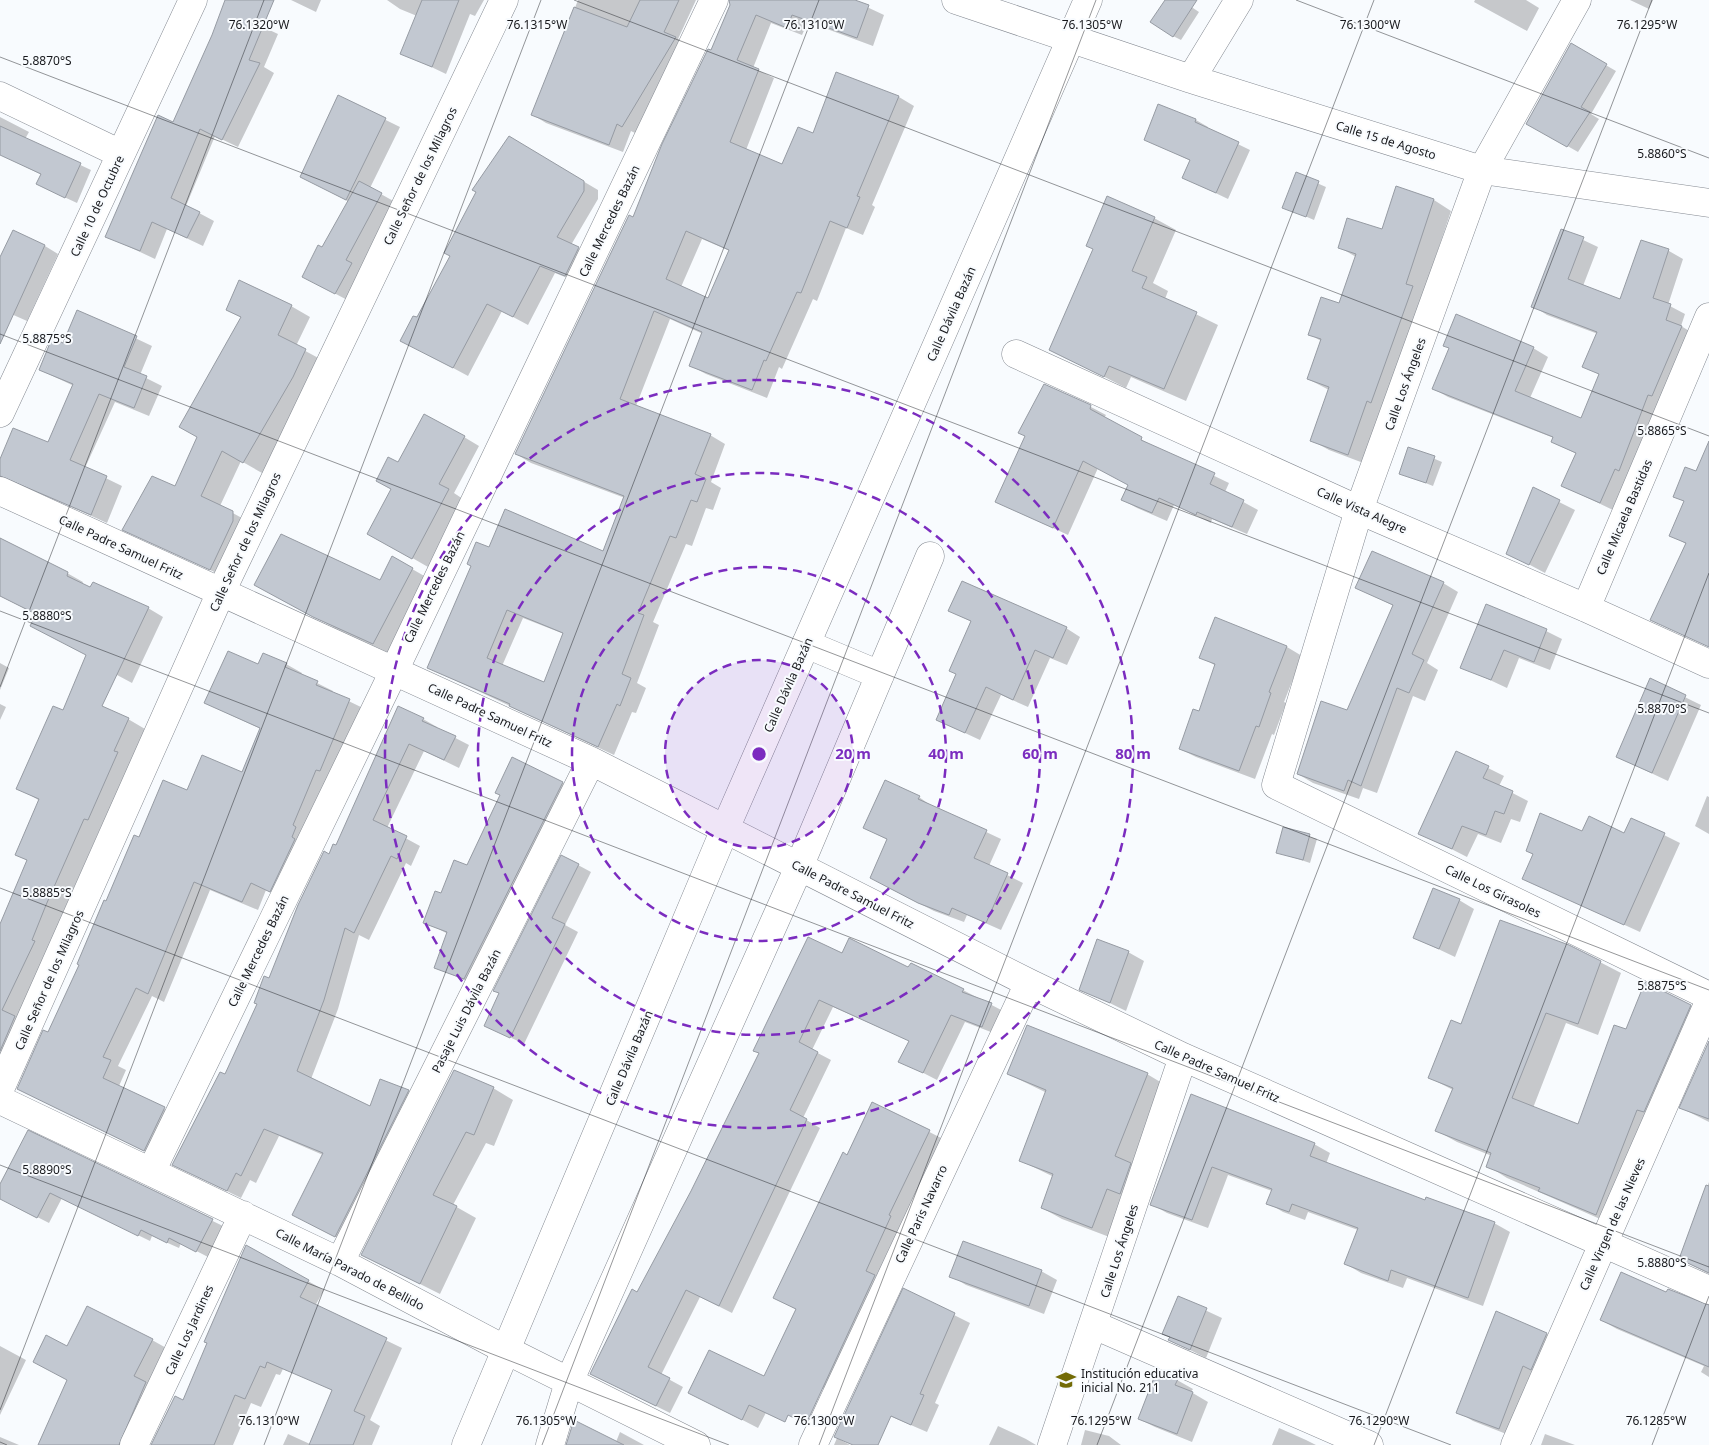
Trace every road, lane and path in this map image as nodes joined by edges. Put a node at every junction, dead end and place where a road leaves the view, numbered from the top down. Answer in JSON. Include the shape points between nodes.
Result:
{"nodes":[{"id":1,"x":193,"y":0,"type":"edge"},
{"id":2,"x":504,"y":0,"type":"edge"},
{"id":3,"x":714,"y":0,"type":"edge"},
{"id":4,"x":1088,"y":0,"type":"edge"},
{"id":5,"x":1239,"y":0,"type":"edge"},
{"id":6,"x":1576,"y":0,"type":"edge"},
{"id":7,"x":966,"y":2,"type":"edge"},
{"id":8,"x":1071,"y":40,"type":"junction"},
{"id":9,"x":1191,"y":79,"type":"junction"},
{"id":10,"x":0,"y":96,"type":"edge"},
{"id":11,"x":121,"y":154,"type":"junction"},
{"id":12,"x":1482,"y":170,"type":"junction"},
{"id":13,"x":1709,"y":202,"type":"edge"},
{"id":14,"x":1709,"y":317,"type":"edge"},
{"id":15,"x":1016,"y":354,"type":"dead end"},
{"id":16,"x":0,"y":412,"type":"edge"},
{"id":17,"x":0,"y":491,"type":"edge"},
{"id":18,"x":1359,"y":510,"type":"junction"},
{"id":19,"x":930,"y":556,"type":"dead end"},
{"id":20,"x":221,"y":592,"type":"junction"},
{"id":21,"x":1586,"y":608,"type":"junction"},
{"id":22,"x":806,"y":644,"type":"junction"},
{"id":23,"x":1709,"y":664,"type":"edge"},
{"id":24,"x":394,"y":671,"type":"junction"},
{"id":25,"x":880,"y":675,"type":"junction"},
{"id":26,"x":591,"y":761,"type":"junction"},
{"id":27,"x":1276,"y":786,"type":"joint"},
{"id":28,"x":725,"y":829,"type":"junction"},
{"id":29,"x":799,"y":867,"type":"junction"},
{"id":30,"x":1029,"y":983,"type":"junction"},
{"id":31,"x":1709,"y":996,"type":"edge"},
{"id":32,"x":1709,"y":1002,"type":"edge"},
{"id":33,"x":1183,"y":1057,"type":"junction"},
{"id":34,"x":0,"y":1089,"type":"edge"},
{"id":35,"x":0,"y":1100,"type":"edge"},
{"id":36,"x":151,"y":1172,"type":"junction"},
{"id":37,"x":243,"y":1215,"type":"junction"},
{"id":38,"x":1604,"y":1242,"type":"junction"},
{"id":39,"x":340,"y":1262,"type":"junction"},
{"id":40,"x":1709,"y":1290,"type":"edge"},
{"id":41,"x":1094,"y":1325,"type":"junction"},
{"id":42,"x":506,"y":1350,"type":"junction"},
{"id":43,"x":570,"y":1382,"type":"junction"},
{"id":44,"x":134,"y":1445,"type":"edge"},
{"id":45,"x":466,"y":1445,"type":"edge"},
{"id":46,"x":550,"y":1445,"type":"edge"},
{"id":47,"x":696,"y":1445,"type":"edge"},
{"id":48,"x":813,"y":1445,"type":"edge"},
{"id":49,"x":1052,"y":1445,"type":"edge"},
{"id":50,"x":1368,"y":1445,"type":"edge"},
{"id":51,"x":1514,"y":1445,"type":"edge"}],
"edges":[{"from":1,"to":11,"type":"street","name":"Calle 10 de Octubre"},
{"from":2,"to":20,"type":"street","name":"Calle Señor de los Milagros"},
{"from":3,"to":24,"type":"street","name":"Calle Mercedes Bazán"},
{"from":4,"to":8,"type":"street","name":"Calle Dávila Bazán"},
{"from":5,"to":9,"type":"street"},
{"from":6,"to":12,"type":"street","name":"Calle Los Ángeles"},
{"from":7,"to":8,"type":"street","name":"Calle 15 de Agosto"},
{"from":8,"to":9,"type":"street","name":"Calle 15 de Agosto"},
{"from":8,"to":22,"type":"street","name":"Calle Dávila Bazán"},
{"from":9,"to":12,"type":"street","name":"Calle 15 de Agosto"},
{"from":10,"to":11,"type":"street"},
{"from":11,"to":16,"type":"street","name":"Calle 10 de Octubre"},
{"from":12,"to":13,"type":"street","name":"Calle 15 de Agosto"},
{"from":12,"to":18,"type":"street","name":"Calle Los Ángeles"},
{"from":14,"to":21,"type":"street","name":"Calle Micaela Bastidas"},
{"from":15,"to":18,"type":"street","name":"Calle Vista Alegre"},
{"from":17,"to":20,"type":"street","name":"Calle Padre Samuel Fritz"},
{"from":18,"to":21,"type":"street","name":"Calle Vista Alegre"},
{"from":18,"to":27,"type":"street","name":"Calle Los Ángeles"},
{"from":19,"to":25,"type":"street"},
{"from":20,"to":24,"type":"street","name":"Calle Padre Samuel Fritz"},
{"from":20,"to":34,"type":"street","name":"Calle Señor de los Milagros"},
{"from":21,"to":23,"type":"street","name":"Calle Vista Alegre"},
{"from":22,"to":25,"type":"street"},
{"from":22,"to":28,"type":"street","name":"Calle Dávila Bazán"},
{"from":24,"to":26,"type":"street","name":"Calle Padre Samuel Fritz"},
{"from":24,"to":36,"type":"street","name":"Calle Mercedes Bazán"},
{"from":25,"to":29,"type":"street"},
{"from":26,"to":28,"type":"street","name":"Calle Padre Samuel Fritz"},
{"from":26,"to":39,"type":"street","name":"Pasaje Luis Dávila Bazán"},
{"from":27,"to":31,"type":"street","name":"Calle Los Girasoles"},
{"from":28,"to":29,"type":"street","name":"Calle Padre Samuel Fritz"},
{"from":28,"to":42,"type":"street","name":"Calle Dávila Bazán"},
{"from":29,"to":30,"type":"street","name":"Calle Padre Samuel Fritz"},
{"from":29,"to":43,"type":"street"},
{"from":30,"to":33,"type":"street","name":"Calle Padre Samuel Fritz"},
{"from":30,"to":48,"type":"street","name":"Calle Paris Navarro"},
{"from":32,"to":38,"type":"street","name":"Calle Virgen de las Nieves"},
{"from":33,"to":38,"type":"street","name":"Calle Padre Samuel Fritz"},
{"from":33,"to":41,"type":"street","name":"Calle Los Ángeles"},
{"from":35,"to":36,"type":"street","name":"Calle María Parado de Bellido"},
{"from":36,"to":37,"type":"street","name":"Calle María Parado de Bellido"},
{"from":37,"to":39,"type":"street","name":"Calle María Parado de Bellido"},
{"from":37,"to":44,"type":"street","name":"Calle Los Jardines"},
{"from":38,"to":40,"type":"street","name":"Calle Padre Samuel Fritz"},
{"from":38,"to":51,"type":"street","name":"Calle Virgen de las Nieves"},
{"from":39,"to":42,"type":"street","name":"Calle María Parado de Bellido"},
{"from":41,"to":49,"type":"street","name":"Calle Los Ángeles"},
{"from":41,"to":50,"type":"street"},
{"from":42,"to":43,"type":"street","name":"Calle María Parado de Bellido"},
{"from":42,"to":45,"type":"street","name":"Calle Dávila Bazán"},
{"from":43,"to":46,"type":"street"},
{"from":43,"to":47,"type":"street","name":"Calle María Parado de Bellido"}]}
